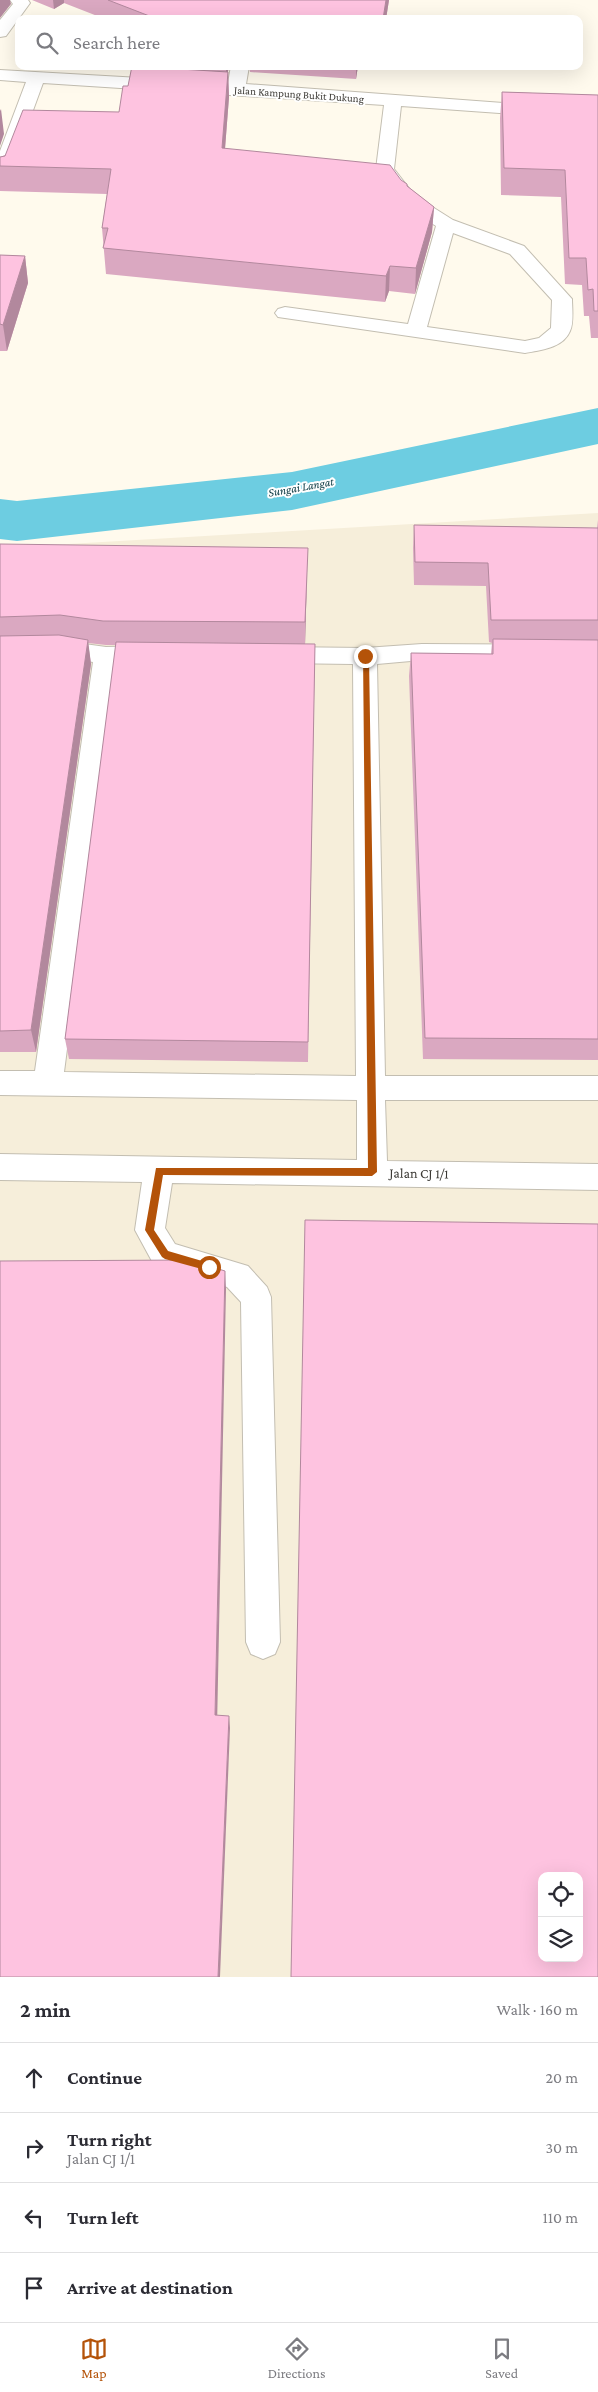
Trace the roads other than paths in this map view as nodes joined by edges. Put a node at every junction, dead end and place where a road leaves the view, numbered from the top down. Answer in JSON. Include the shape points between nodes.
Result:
{"nodes":[{"id":1,"x":18,"y":0,"type":"edge"},
{"id":2,"x":0,"y":32,"type":"edge"},
{"id":3,"x":239,"y":70,"type":"edge"},
{"id":4,"x":0,"y":75,"type":"edge"},
{"id":5,"x":36,"y":78,"type":"junction"},
{"id":6,"x":236,"y":89,"type":"junction"},
{"id":7,"x":393,"y":102,"type":"junction"},
{"id":8,"x":598,"y":115,"type":"edge"},
{"id":9,"x":0,"y":176,"type":"edge"},
{"id":10,"x":446,"y":224,"type":"junction"},
{"id":11,"x":285,"y":313,"type":"dead end"},
{"id":12,"x":416,"y":331,"type":"junction"},
{"id":13,"x":0,"y":650,"type":"edge"},
{"id":14,"x":598,"y":654,"type":"edge"},
{"id":15,"x":106,"y":655,"type":"junction"},
{"id":16,"x":178,"y":655,"type":"edge"},
{"id":17,"x":255,"y":655,"type":"edge"},
{"id":18,"x":365,"y":656,"type":"junction"},
{"id":19,"x":0,"y":1082,"type":"edge"},
{"id":20,"x":48,"y":1084,"type":"junction"},
{"id":21,"x":372,"y":1088,"type":"junction"},
{"id":22,"x":598,"y":1088,"type":"edge"},
{"id":23,"x":0,"y":1167,"type":"edge"},
{"id":24,"x":159,"y":1171,"type":"junction"},
{"id":25,"x":372,"y":1172,"type":"junction"},
{"id":26,"x":598,"y":1176,"type":"edge"},
{"id":27,"x":263,"y":1642,"type":"dead end"}],
"edges":[{"from":1,"to":2,"type":"street","via":[[22,3]]},
{"from":3,"to":6,"type":"street"},
{"from":4,"to":5,"type":"street","name":"Jalan Kampung Bukit Dukung"},
{"from":5,"to":6,"type":"street","name":"Jalan Kampung Bukit Dukung"},
{"from":5,"to":9,"type":"street"},
{"from":6,"to":7,"type":"street","name":"Jalan Kampung Bukit Dukung"},
{"from":7,"to":8,"type":"street","name":"Jalan Kampung Bukit Dukung"},
{"from":7,"to":10,"type":"street","via":[[386,169],[408,200]]},
{"from":10,"to":12,"type":"street"},
{"from":10,"to":12,"type":"street","via":[[517,250],[562,299],[561,330],[546,343],[525,347]]},
{"from":11,"to":12,"type":"street"},
{"from":13,"to":15,"type":"street","via":[[63,649]]},
{"from":14,"to":18,"type":"street","via":[[422,652]]},
{"from":15,"to":16,"type":"street"},
{"from":15,"to":20,"type":"street"},
{"from":17,"to":18,"type":"street"},
{"from":18,"to":21,"type":"street"},
{"from":19,"to":20,"type":"street"},
{"from":20,"to":21,"type":"street"},
{"from":21,"to":22,"type":"street"},
{"from":21,"to":25,"type":"street"},
{"from":23,"to":24,"type":"street","name":"Jalan CJ 1/1"},
{"from":24,"to":25,"type":"street","name":"Jalan CJ 1/1"},
{"from":24,"to":27,"type":"street","via":[[150,1230],[165,1255],[237,1276],[256,1298]]},
{"from":25,"to":26,"type":"street","name":"Jalan CJ 1/1"}]}
